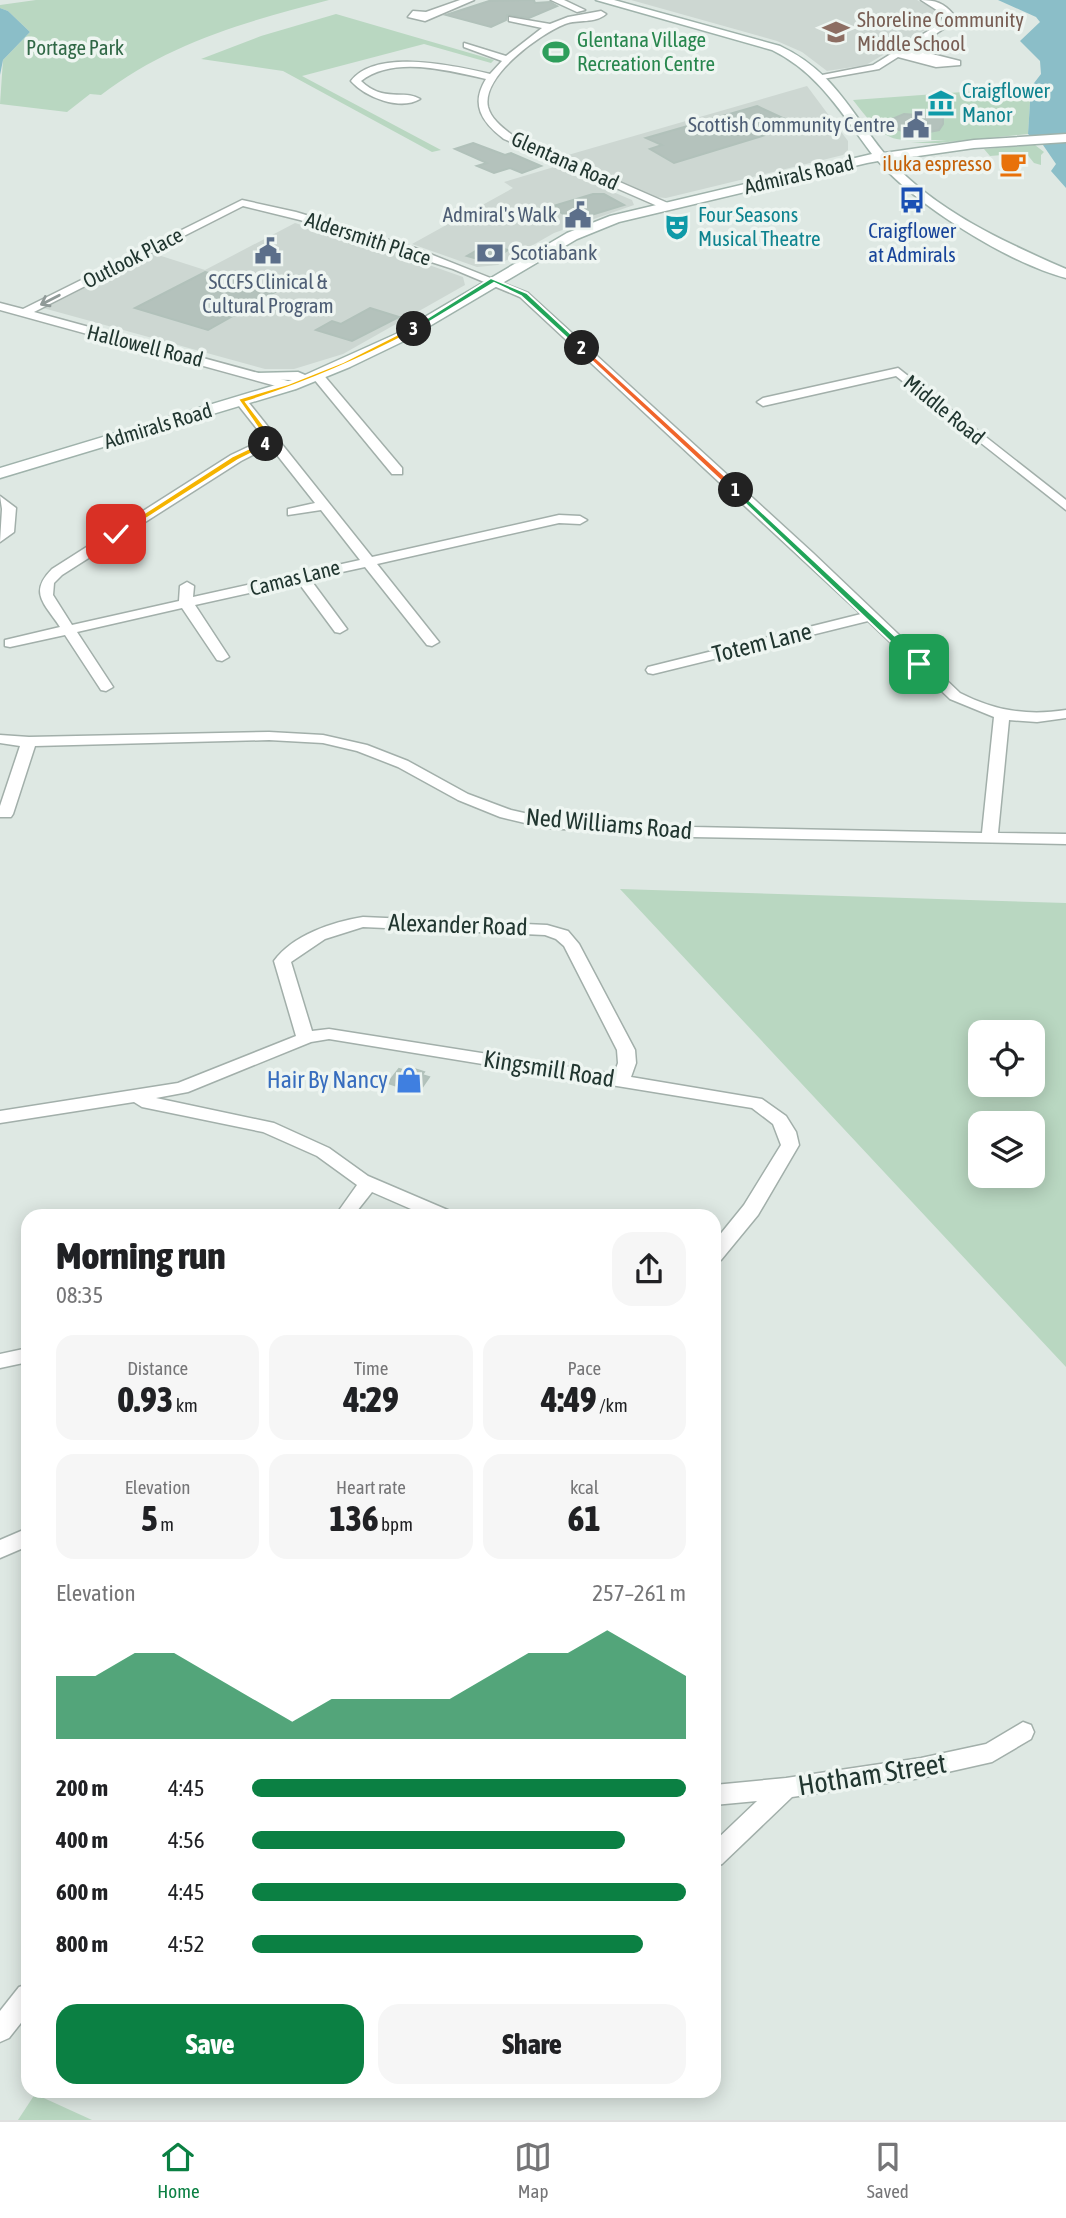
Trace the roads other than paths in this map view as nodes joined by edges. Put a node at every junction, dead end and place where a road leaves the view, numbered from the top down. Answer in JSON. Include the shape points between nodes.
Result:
{"nodes":[{"id":1,"x":469,"y":0,"type":"edge"},
{"id":2,"x":556,"y":0,"type":"edge"},
{"id":3,"x":602,"y":0,"type":"edge"},
{"id":4,"x":926,"y":0,"type":"edge"},
{"id":5,"x":429,"y":14,"type":"dead end"},
{"id":6,"x":512,"y":19,"type":"dead end"},
{"id":7,"x":551,"y":27,"type":"junction"},
{"id":8,"x":467,"y":45,"type":"dead end"},
{"id":9,"x":509,"y":60,"type":"junction"},
{"id":10,"x":492,"y":77,"type":"junction"},
{"id":11,"x":820,"y":78,"type":"junction"},
{"id":12,"x":415,"y":99,"type":"dead end"},
{"id":13,"x":862,"y":132,"type":"junction"},
{"id":14,"x":1066,"y":138,"type":"edge"},
{"id":15,"x":947,"y":148,"type":"junction"},
{"id":16,"x":881,"y":157,"type":"junction"},
{"id":17,"x":845,"y":164,"type":"junction"},
{"id":18,"x":242,"y":203,"type":"joint"},
{"id":19,"x":666,"y":206,"type":"junction"},
{"id":20,"x":1066,"y":274,"type":"edge"},
{"id":21,"x":494,"y":280,"type":"junction"},
{"id":22,"x":0,"y":306,"type":"edge"},
{"id":23,"x":23,"y":313,"type":"junction"},
{"id":24,"x":317,"y":375,"type":"junction"},
{"id":25,"x":261,"y":376,"type":"junction"},
{"id":26,"x":291,"y":386,"type":"junction"},
{"id":27,"x":241,"y":401,"type":"junction"},
{"id":28,"x":763,"y":402,"type":"dead end"},
{"id":29,"x":271,"y":442,"type":"junction"},
{"id":30,"x":397,"y":471,"type":"dead end"},
{"id":31,"x":0,"y":473,"type":"edge"},
{"id":32,"x":0,"y":500,"type":"edge"},
{"id":33,"x":321,"y":506,"type":"junction"},
{"id":34,"x":1066,"y":506,"type":"edge"},
{"id":35,"x":293,"y":512,"type":"dead end"},
{"id":36,"x":580,"y":520,"type":"dead end"},
{"id":37,"x":0,"y":538,"type":"edge"},
{"id":38,"x":365,"y":561,"type":"junction"},
{"id":39,"x":302,"y":578,"type":"junction"},
{"id":40,"x":187,"y":586,"type":"dead end"},
{"id":41,"x":186,"y":603,"type":"junction"},
{"id":42,"x":871,"y":616,"type":"junction"},
{"id":43,"x":67,"y":629,"type":"junction"},
{"id":44,"x":340,"y":629,"type":"dead end"},
{"id":45,"x":432,"y":642,"type":"dead end"},
{"id":46,"x":10,"y":643,"type":"dead end"},
{"id":47,"x":222,"y":657,"type":"dead end"},
{"id":48,"x":653,"y":670,"type":"dead end"},
{"id":49,"x":106,"y":687,"type":"dead end"},
{"id":50,"x":1066,"y":714,"type":"edge"},
{"id":51,"x":1002,"y":715,"type":"junction"},
{"id":52,"x":0,"y":739,"type":"edge"},
{"id":53,"x":29,"y":742,"type":"junction"},
{"id":54,"x":5,"y":814,"type":"dead end"},
{"id":55,"x":990,"y":836,"type":"junction"},
{"id":56,"x":1066,"y":839,"type":"edge"},
{"id":57,"x":308,"y":1037,"type":"junction"},
{"id":58,"x":621,"y":1081,"type":"junction"},
{"id":59,"x":159,"y":1098,"type":"junction"},
{"id":60,"x":0,"y":1118,"type":"edge"},
{"id":61,"x":369,"y":1184,"type":"junction"},
{"id":62,"x":348,"y":1209,"type":"edge"},
{"id":63,"x":427,"y":1209,"type":"edge"},
{"id":64,"x":721,"y":1246,"type":"edge"},
{"id":65,"x":21,"y":1356,"type":"edge"},
{"id":66,"x":0,"y":1361,"type":"edge"},
{"id":67,"x":21,"y":1540,"type":"edge"},
{"id":68,"x":0,"y":1550,"type":"edge"},
{"id":69,"x":1023,"y":1732,"type":"dead end"},
{"id":70,"x":786,"y":1788,"type":"junction"},
{"id":71,"x":721,"y":1794,"type":"edge"},
{"id":72,"x":721,"y":1850,"type":"edge"},
{"id":73,"x":21,"y":2004,"type":"edge"},
{"id":74,"x":0,"y":2030,"type":"edge"}],
"edges":[{"from":1,"to":5,"type":"street"},
{"from":2,"to":7,"type":"street","via":[[576,14]]},
{"from":3,"to":11,"type":"main road","via":[[776,48],[800,60]]},
{"from":4,"to":11,"type":"street","via":[[942,8],[948,21],[876,68]]},
{"from":6,"to":7,"type":"street"},
{"from":7,"to":9,"type":"street"},
{"from":8,"to":9,"type":"street"},
{"from":9,"to":10,"type":"street"},
{"from":10,"to":12,"type":"street","via":[[423,64],[373,71],[356,81],[390,100]]},
{"from":10,"to":19,"type":"street","name":"Glentana Road","via":[[481,99],[488,118],[500,131]]},
{"from":11,"to":13,"type":"main road"},
{"from":13,"to":15,"type":"main road","via":[[900,144]]},
{"from":13,"to":16,"type":"main road"},
{"from":13,"to":17,"type":"main road","via":[[857,152]]},
{"from":14,"to":15,"type":"main road","name":"Admirals Road"},
{"from":15,"to":16,"type":"main road","name":"Admirals Road"},
{"from":16,"to":17,"type":"main road","name":"Admirals Road"},
{"from":16,"to":20,"type":"main road","via":[[950,214]]},
{"from":17,"to":19,"type":"main road","name":"Admirals Road"},
{"from":18,"to":21,"type":"street","name":"Aldersmith Place","via":[[375,239]]},
{"from":18,"to":23,"type":"street","name":"Outlook Place","one_way":true},
{"from":19,"to":21,"type":"main road","name":"Admirals Road","via":[[595,226],[552,247],[530,249]]},
{"from":21,"to":24,"type":"main road","name":"Admirals Road","via":[[401,337]]},
{"from":21,"to":42,"type":"street","name":"Aldersmith Place","via":[[524,295]]},
{"from":22,"to":23,"type":"street","name":"Hallowell Road"},
{"from":23,"to":25,"type":"street","name":"Hallowell Road"},
{"from":24,"to":25,"type":"main road"},
{"from":24,"to":26,"type":"main road","name":"Admirals Road"},
{"from":24,"to":30,"type":"street"},
{"from":25,"to":26,"type":"street","name":"Hallowell Road"},
{"from":26,"to":27,"type":"main road","name":"Admirals Road"},
{"from":27,"to":29,"type":"street"},
{"from":27,"to":31,"type":"main road","name":"Admirals Road"},
{"from":28,"to":34,"type":"street","name":"Middle Road","via":[[898,372]]},
{"from":29,"to":33,"type":"street"},
{"from":29,"to":43,"type":"street","via":[[236,458],[57,572],[47,582],[47,594]]},
{"from":32,"to":37,"type":"street","via":[[9,508],[7,532]]},
{"from":33,"to":35,"type":"street"},
{"from":33,"to":38,"type":"street"},
{"from":36,"to":38,"type":"street","name":"Camas Lane","via":[[559,519]]},
{"from":38,"to":39,"type":"street","name":"Camas Lane"},
{"from":38,"to":45,"type":"street"},
{"from":39,"to":41,"type":"street","name":"Camas Lane"},
{"from":39,"to":44,"type":"street"},
{"from":40,"to":41,"type":"street"},
{"from":41,"to":43,"type":"street","name":"Camas Lane"},
{"from":41,"to":47,"type":"street"},
{"from":42,"to":48,"type":"street","name":"Totem Lane"},
{"from":42,"to":51,"type":"street","name":"Aldersmith Place","via":[[955,696],[977,709]]},
{"from":43,"to":46,"type":"street","name":"Camas Lane"},
{"from":43,"to":49,"type":"street"},
{"from":50,"to":51,"type":"street","name":"Aldersmith Place","via":[[1051,718]]},
{"from":51,"to":55,"type":"street"},
{"from":52,"to":53,"type":"street","name":"Ned Williams Road"},
{"from":53,"to":54,"type":"street"},
{"from":53,"to":55,"type":"street","name":"Ned Williams Road","via":[[269,736],[323,739],[403,764],[506,814],[547,823],[692,832]]},
{"from":55,"to":56,"type":"street","name":"Ned Williams Road"},
{"from":57,"to":58,"type":"street","name":"Kingsmill Road","via":[[329,1034]]},
{"from":57,"to":58,"type":"street","name":"Alexander Road","via":[[301,1031],[282,961],[338,927],[363,922],[547,930],[571,944],[623,1044],[627,1063]]},
{"from":57,"to":59,"type":"street","name":"Kingsmill Road"},
{"from":58,"to":64,"type":"street","name":"Kingsmill Road","via":[[757,1103],[770,1111],[789,1135],[788,1151],[758,1200]]},
{"from":59,"to":60,"type":"street"},
{"from":59,"to":61,"type":"street","via":[[268,1127],[323,1152]]},
{"from":61,"to":62,"type":"street"},
{"from":61,"to":63,"type":"street"},
{"from":65,"to":66,"type":"street"},
{"from":67,"to":68,"type":"street"},
{"from":69,"to":70,"type":"street","name":"Hotham Street","via":[[992,1752],[921,1768]]},
{"from":70,"to":71,"type":"street","name":"Hotham Street"},
{"from":70,"to":72,"type":"street"},
{"from":73,"to":74,"type":"street"}]}
